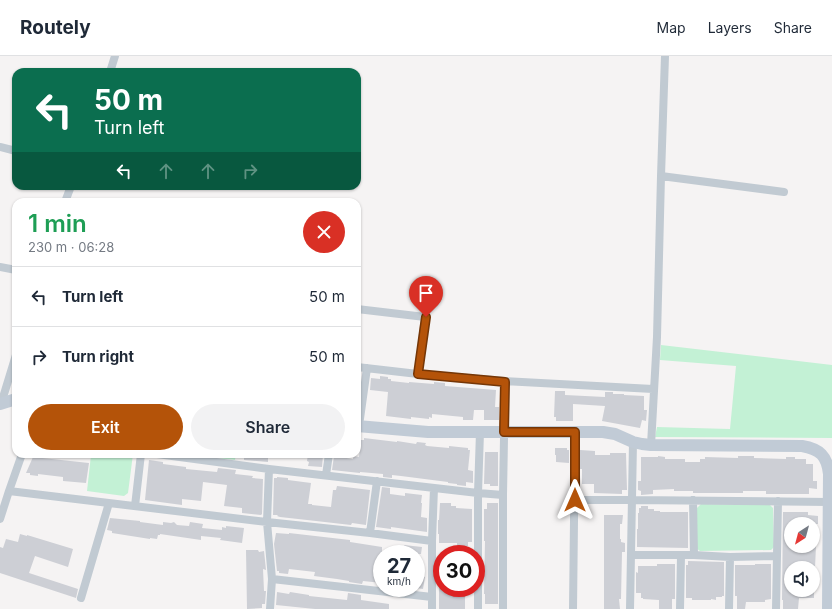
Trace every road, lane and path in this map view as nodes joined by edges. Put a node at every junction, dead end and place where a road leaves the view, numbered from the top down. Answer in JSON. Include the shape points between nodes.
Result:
{"nodes":[{"id":1,"x":115,"y":56,"type":"edge"},
{"id":2,"x":665,"y":56,"type":"edge"},
{"id":3,"x":111,"y":68,"type":"edge"},
{"id":4,"x":0,"y":147,"type":"edge"},
{"id":5,"x":12,"y":150,"type":"edge"},
{"id":6,"x":661,"y":176,"type":"junction"},
{"id":7,"x":784,"y":192,"type":"dead end"},
{"id":8,"x":0,"y":267,"type":"edge"},
{"id":9,"x":12,"y":269,"type":"edge"},
{"id":10,"x":361,"y":309,"type":"edge"},
{"id":11,"x":12,"y":367,"type":"edge"},
{"id":12,"x":361,"y":367,"type":"edge"},
{"id":13,"x":367,"y":368,"type":"junction"},
{"id":14,"x":418,"y":374,"type":"junction"},
{"id":15,"x":505,"y":382,"type":"junction"},
{"id":16,"x":653,"y":389,"type":"junction"},
{"id":17,"x":12,"y":400,"type":"edge"},
{"id":18,"x":0,"y":404,"type":"edge"},
{"id":19,"x":361,"y":407,"type":"edge"},
{"id":20,"x":361,"y":426,"type":"edge"},
{"id":21,"x":480,"y":432,"type":"junction"},
{"id":22,"x":504,"y":432,"type":"junction"},
{"id":23,"x":575,"y":432,"type":"junction"},
{"id":24,"x":633,"y":442,"type":"junction"},
{"id":25,"x":651,"y":445,"type":"junction"},
{"id":26,"x":21,"y":458,"type":"edge"},
{"id":27,"x":141,"y":458,"type":"edge"},
{"id":28,"x":187,"y":458,"type":"edge"},
{"id":29,"x":328,"y":458,"type":"edge"},
{"id":30,"x":269,"y":469,"type":"junction"},
{"id":31,"x":326,"y":476,"type":"junction"},
{"id":32,"x":377,"y":481,"type":"junction"},
{"id":33,"x":434,"y":488,"type":"junction"},
{"id":34,"x":9,"y":491,"type":"junction"},
{"id":35,"x":478,"y":493,"type":"junction"},
{"id":36,"x":503,"y":495,"type":"junction"},
{"id":37,"x":575,"y":500,"type":"junction"},
{"id":38,"x":632,"y":500,"type":"junction"},
{"id":39,"x":694,"y":500,"type":"junction"},
{"id":40,"x":778,"y":501,"type":"junction"},
{"id":41,"x":829,"y":502,"type":"junction"},
{"id":42,"x":108,"y":503,"type":"junction"},
{"id":43,"x":135,"y":506,"type":"junction"},
{"id":44,"x":0,"y":519,"type":"edge"},
{"id":45,"x":267,"y":522,"type":"junction"},
{"id":46,"x":370,"y":533,"type":"junction"},
{"id":47,"x":432,"y":541,"type":"junction"},
{"id":48,"x":631,"y":555,"type":"junction"},
{"id":49,"x":681,"y":555,"type":"junction"},
{"id":50,"x":694,"y":555,"type":"junction"},
{"id":51,"x":730,"y":556,"type":"junction"},
{"id":52,"x":777,"y":556,"type":"junction"},
{"id":53,"x":272,"y":579,"type":"junction"},
{"id":54,"x":432,"y":597,"type":"junction"},
{"id":55,"x":81,"y":598,"type":"dead end"},
{"id":56,"x":270,"y":609,"type":"edge"},
{"id":57,"x":432,"y":609,"type":"edge"},
{"id":58,"x":478,"y":609,"type":"edge"},
{"id":59,"x":503,"y":609,"type":"edge"},
{"id":60,"x":573,"y":609,"type":"edge"},
{"id":61,"x":630,"y":609,"type":"edge"},
{"id":62,"x":680,"y":609,"type":"edge"},
{"id":63,"x":729,"y":609,"type":"edge"},
{"id":64,"x":776,"y":609,"type":"edge"},
{"id":65,"x":828,"y":609,"type":"edge"}],
"edges":[{"from":1,"to":3,"type":"street"},
{"from":2,"to":6,"type":"street"},
{"from":4,"to":5,"type":"street"},
{"from":6,"to":7,"type":"street"},
{"from":6,"to":16,"type":"street","via":[[657,338]]},
{"from":8,"to":9,"type":"street"},
{"from":10,"to":14,"type":"street","via":[[426,317]]},
{"from":11,"to":18,"type":"street"},
{"from":12,"to":13,"type":"street"},
{"from":13,"to":14,"type":"street"},
{"from":13,"to":19,"type":"street"},
{"from":14,"to":15,"type":"street"},
{"from":15,"to":16,"type":"street"},
{"from":15,"to":22,"type":"street"},
{"from":16,"to":25,"type":"street"},
{"from":17,"to":18,"type":"street"},
{"from":20,"to":21,"type":"street"},
{"from":21,"to":22,"type":"street"},
{"from":21,"to":35,"type":"street"},
{"from":22,"to":23,"type":"street"},
{"from":22,"to":36,"type":"street"},
{"from":23,"to":24,"type":"street","via":[[615,434]]},
{"from":23,"to":37,"type":"street"},
{"from":24,"to":25,"type":"street"},
{"from":24,"to":38,"type":"street"},
{"from":25,"to":41,"type":"street","via":[[810,447],[822,455],[828,465]]},
{"from":26,"to":34,"type":"street"},
{"from":27,"to":43,"type":"street"},
{"from":28,"to":30,"type":"street"},
{"from":29,"to":31,"type":"street"},
{"from":30,"to":31,"type":"street"},
{"from":30,"to":45,"type":"street"},
{"from":31,"to":32,"type":"street"},
{"from":32,"to":33,"type":"street"},
{"from":32,"to":46,"type":"street"},
{"from":33,"to":35,"type":"street"},
{"from":33,"to":47,"type":"street"},
{"from":34,"to":42,"type":"street"},
{"from":34,"to":44,"type":"street"},
{"from":35,"to":36,"type":"street"},
{"from":35,"to":58,"type":"street"},
{"from":36,"to":59,"type":"street"},
{"from":37,"to":38,"type":"street"},
{"from":37,"to":60,"type":"street"},
{"from":38,"to":39,"type":"street"},
{"from":38,"to":48,"type":"street"},
{"from":39,"to":40,"type":"street"},
{"from":39,"to":50,"type":"street"},
{"from":40,"to":41,"type":"street"},
{"from":40,"to":52,"type":"street"},
{"from":41,"to":65,"type":"street"},
{"from":42,"to":43,"type":"street"},
{"from":42,"to":55,"type":"street"},
{"from":43,"to":45,"type":"street"},
{"from":45,"to":46,"type":"street"},
{"from":45,"to":53,"type":"street"},
{"from":46,"to":47,"type":"street"},
{"from":47,"to":54,"type":"street"},
{"from":48,"to":49,"type":"street"},
{"from":48,"to":61,"type":"street"},
{"from":49,"to":50,"type":"street"},
{"from":49,"to":62,"type":"street"},
{"from":50,"to":51,"type":"street"},
{"from":51,"to":52,"type":"street"},
{"from":51,"to":63,"type":"street"},
{"from":52,"to":64,"type":"street"},
{"from":53,"to":54,"type":"street"},
{"from":53,"to":56,"type":"street"},
{"from":54,"to":57,"type":"street"}]}
